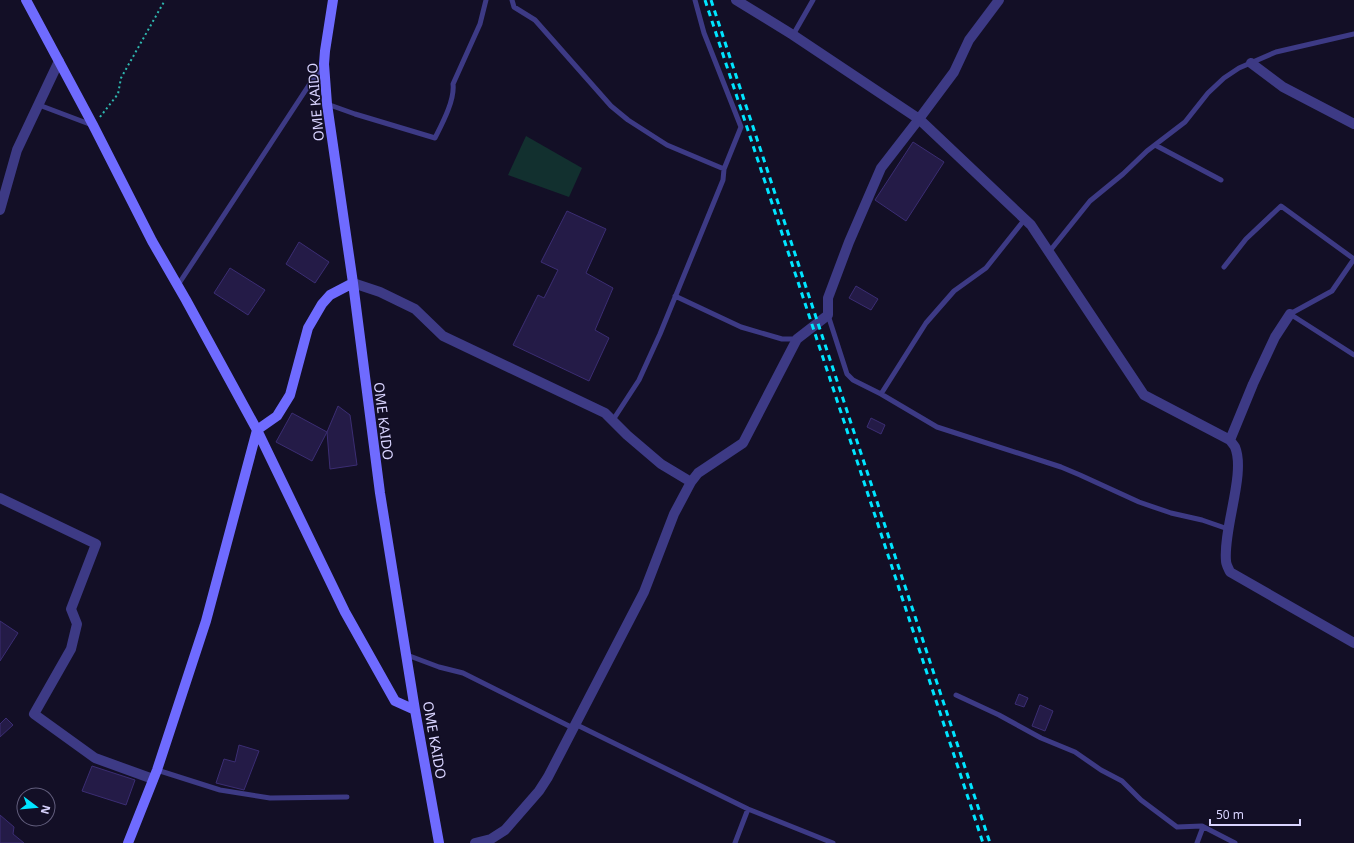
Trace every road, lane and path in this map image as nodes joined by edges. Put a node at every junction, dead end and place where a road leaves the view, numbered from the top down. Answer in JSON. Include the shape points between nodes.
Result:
{"nodes":[{"id":1,"x":26,"y":0,"type":"edge"},
{"id":2,"x":165,"y":0,"type":"edge"},
{"id":3,"x":333,"y":0,"type":"edge"},
{"id":4,"x":486,"y":0,"type":"edge"},
{"id":5,"x":512,"y":0,"type":"edge"},
{"id":6,"x":695,"y":0,"type":"edge"},
{"id":7,"x":736,"y":0,"type":"edge"},
{"id":8,"x":813,"y":0,"type":"edge"},
{"id":9,"x":1000,"y":0,"type":"edge"},
{"id":10,"x":1354,"y":34,"type":"edge"},
{"id":11,"x":793,"y":35,"type":"junction"},
{"id":12,"x":59,"y":61,"type":"junction"},
{"id":13,"x":1251,"y":63,"type":"junction"},
{"id":14,"x":324,"y":64,"type":"junction"},
{"id":15,"x":327,"y":104,"type":"junction"},
{"id":16,"x":39,"y":105,"type":"junction"},
{"id":17,"x":919,"y":120,"type":"junction"},
{"id":18,"x":1354,"y":124,"type":"edge"},
{"id":19,"x":93,"y":125,"type":"junction"},
{"id":20,"x":1155,"y":145,"type":"junction"},
{"id":21,"x":724,"y":168,"type":"junction"},
{"id":22,"x":1221,"y":180,"type":"dead end"},
{"id":23,"x":0,"y":210,"type":"edge"},
{"id":24,"x":1025,"y":219,"type":"junction"},
{"id":25,"x":1049,"y":252,"type":"junction"},
{"id":26,"x":1354,"y":259,"type":"edge"},
{"id":27,"x":1224,"y":267,"type":"dead end"},
{"id":28,"x":353,"y":283,"type":"junction"},
{"id":29,"x":178,"y":285,"type":"junction"},
{"id":30,"x":675,"y":296,"type":"junction"},
{"id":31,"x":1290,"y":314,"type":"junction"},
{"id":32,"x":828,"y":315,"type":"junction"},
{"id":33,"x":797,"y":339,"type":"junction"},
{"id":34,"x":1354,"y":355,"type":"edge"},
{"id":35,"x":881,"y":394,"type":"junction"},
{"id":36,"x":613,"y":420,"type":"junction"},
{"id":37,"x":257,"y":430,"type":"junction"},
{"id":38,"x":1230,"y":440,"type":"junction"},
{"id":39,"x":691,"y":482,"type":"junction"},
{"id":40,"x":0,"y":498,"type":"edge"},
{"id":41,"x":1228,"y":529,"type":"junction"},
{"id":42,"x":1354,"y":642,"type":"edge"},
{"id":43,"x":406,"y":655,"type":"junction"},
{"id":44,"x":956,"y":695,"type":"dead end"},
{"id":45,"x":414,"y":710,"type":"junction"},
{"id":46,"x":574,"y":726,"type":"junction"},
{"id":47,"x":155,"y":775,"type":"junction"},
{"id":48,"x":347,"y":796,"type":"dead end"},
{"id":49,"x":748,"y":809,"type":"junction"},
{"id":50,"x":1203,"y":827,"type":"junction"},
{"id":51,"x":128,"y":843,"type":"edge"},
{"id":52,"x":439,"y":843,"type":"edge"},
{"id":53,"x":475,"y":843,"type":"edge"},
{"id":54,"x":735,"y":843,"type":"edge"},
{"id":55,"x":833,"y":843,"type":"edge"},
{"id":56,"x":1197,"y":843,"type":"edge"},
{"id":57,"x":1235,"y":843,"type":"edge"}],
"edges":[{"from":1,"to":12,"type":"street"},
{"from":2,"to":19,"type":"path","via":[[121,78],[118,94]]},
{"from":3,"to":14,"type":"street","name":"OME KAIDO"},
{"from":4,"to":15,"type":"lane","via":[[480,24],[453,84],[454,92],[435,138]]},
{"from":5,"to":21,"type":"lane","via":[[514,7],[535,20],[611,106],[628,120],[667,145]]},
{"from":6,"to":21,"type":"lane","via":[[704,33],[740,127]]},
{"from":7,"to":11,"type":"street"},
{"from":8,"to":11,"type":"lane"},
{"from":9,"to":17,"type":"street","via":[[969,40],[954,72]]},
{"from":10,"to":13,"type":"lane","via":[[1276,52]]},
{"from":11,"to":17,"type":"street"},
{"from":12,"to":16,"type":"street"},
{"from":12,"to":19,"type":"street"},
{"from":13,"to":18,"type":"street","via":[[1283,87]]},
{"from":13,"to":20,"type":"lane","via":[[1224,78],[1208,93],[1185,122]]},
{"from":14,"to":15,"type":"street","name":"OME KAIDO"},
{"from":14,"to":29,"type":"lane"},
{"from":15,"to":28,"type":"street","name":"OME KAIDO"},
{"from":16,"to":19,"type":"lane"},
{"from":16,"to":23,"type":"street","via":[[18,150]]},
{"from":17,"to":24,"type":"street"},
{"from":17,"to":32,"type":"street","via":[[881,168],[828,298]]},
{"from":19,"to":29,"type":"street","via":[[152,241]]},
{"from":20,"to":22,"type":"lane"},
{"from":20,"to":25,"type":"lane","via":[[1090,201]]},
{"from":21,"to":30,"type":"lane","via":[[723,180]]},
{"from":24,"to":25,"type":"street"},
{"from":24,"to":35,"type":"lane","via":[[986,268],[954,291],[926,323]]},
{"from":25,"to":38,"type":"street","via":[[1144,395]]},
{"from":26,"to":27,"type":"lane","via":[[1281,206],[1246,239]]},
{"from":26,"to":31,"type":"lane","via":[[1332,291]]},
{"from":28,"to":36,"type":"street","via":[[380,292],[415,309],[442,336],[604,413]]},
{"from":28,"to":37,"type":"street","via":[[330,295],[322,304],[308,328],[290,395],[277,416]]},
{"from":28,"to":43,"type":"street","name":"OME KAIDO","via":[[380,494]]},
{"from":29,"to":37,"type":"street"},
{"from":30,"to":33,"type":"lane","via":[[741,327],[782,339]]},
{"from":30,"to":36,"type":"lane","via":[[639,380]]},
{"from":31,"to":34,"type":"lane"},
{"from":31,"to":38,"type":"street","via":[[1275,337]]},
{"from":32,"to":33,"type":"street"},
{"from":32,"to":35,"type":"lane","via":[[847,374],[853,380]]},
{"from":33,"to":39,"type":"street","via":[[743,443],[698,473]]},
{"from":35,"to":41,"type":"lane","via":[[937,427],[1080,475],[1139,502]]},
{"from":36,"to":39,"type":"street","via":[[661,464]]},
{"from":37,"to":45,"type":"street","via":[[345,612],[395,701]]},
{"from":37,"to":47,"type":"street","via":[[206,621]]},
{"from":38,"to":41,"type":"street","via":[[1235,446],[1238,464]]},
{"from":39,"to":46,"type":"street","via":[[674,514],[644,592]]},
{"from":40,"to":47,"type":"street","via":[[96,544],[71,609],[77,624],[71,649],[34,714],[95,758]]},
{"from":41,"to":42,"type":"street","via":[[1226,562],[1230,572]]},
{"from":43,"to":45,"type":"street","name":"OME KAIDO"},
{"from":43,"to":46,"type":"lane","via":[[463,673]]},
{"from":44,"to":50,"type":"lane","via":[[999,714],[1041,738],[1076,752],[1122,781],[1141,800],[1177,827]]},
{"from":45,"to":52,"type":"street","name":"OME KAIDO"},
{"from":46,"to":49,"type":"lane"},
{"from":46,"to":53,"type":"street","via":[[548,777],[534,796],[505,830],[491,839]]},
{"from":47,"to":48,"type":"lane","via":[[270,798]]},
{"from":47,"to":51,"type":"street"},
{"from":49,"to":54,"type":"lane"},
{"from":49,"to":55,"type":"lane"},
{"from":50,"to":56,"type":"lane"},
{"from":50,"to":57,"type":"lane"}]}
